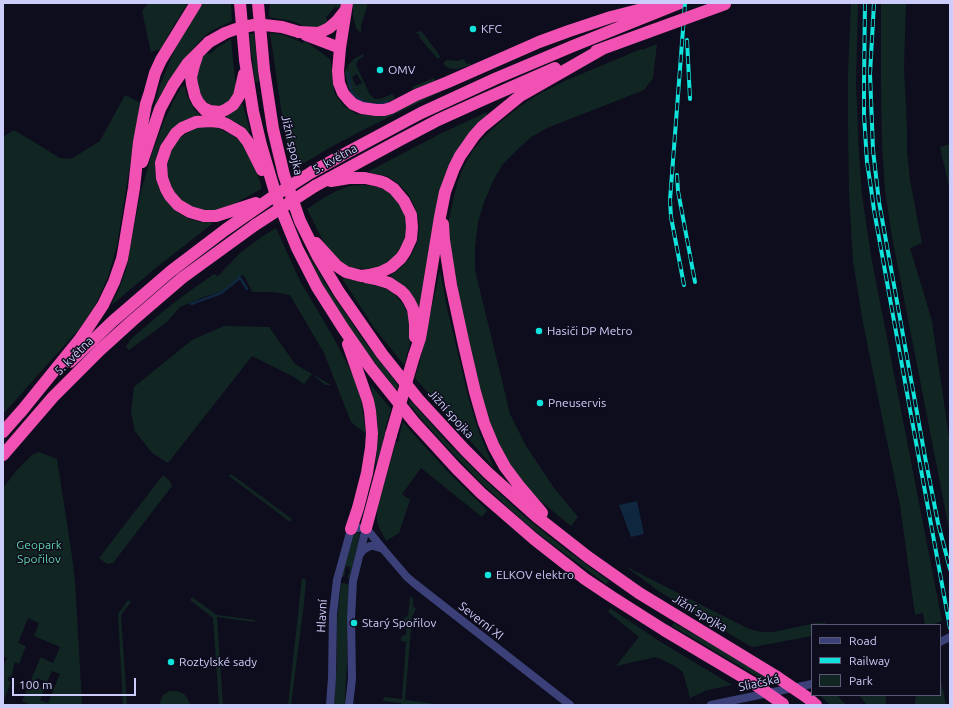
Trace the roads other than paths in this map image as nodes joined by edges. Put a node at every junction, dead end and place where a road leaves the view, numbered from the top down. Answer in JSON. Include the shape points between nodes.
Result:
{"nodes":[{"id":1,"x":196,"y":3,"type":"edge"},
{"id":2,"x":240,"y":3,"type":"edge"},
{"id":3,"x":666,"y":3,"type":"edge"},
{"id":4,"x":680,"y":3,"type":"edge"},
{"id":5,"x":726,"y":3,"type":"edge"},
{"id":6,"x":259,"y":5,"type":"edge"},
{"id":7,"x":346,"y":7,"type":"edge"},
{"id":8,"x":649,"y":11,"type":"junction"},
{"id":9,"x":299,"y":32,"type":"junction"},
{"id":10,"x":206,"y":45,"type":"junction"},
{"id":11,"x":340,"y":48,"type":"junction"},
{"id":12,"x":604,"y":48,"type":"junction"},
{"id":13,"x":245,"y":60,"type":"junction"},
{"id":14,"x":201,"y":106,"type":"junction"},
{"id":15,"x":226,"y":124,"type":"junction"},
{"id":16,"x":315,"y":186,"type":"junction"},
{"id":17,"x":134,"y":188,"type":"junction"},
{"id":18,"x":275,"y":198,"type":"junction"},
{"id":19,"x":442,"y":204,"type":"junction"},
{"id":20,"x":251,"y":208,"type":"junction"},
{"id":21,"x":300,"y":221,"type":"junction"},
{"id":22,"x":361,"y":276,"type":"junction"},
{"id":23,"x":343,"y":328,"type":"junction"},
{"id":24,"x":414,"y":356,"type":"junction"},
{"id":25,"x":20,"y":413,"type":"junction"},
{"id":26,"x":3,"y":432,"type":"edge"},
{"id":27,"x":3,"y":455,"type":"edge"},
{"id":28,"x":358,"y":508,"type":"junction"},
{"id":29,"x":366,"y":528,"type":"junction"},
{"id":30,"x":350,"y":529,"type":"junction"},
{"id":31,"x":564,"y":538,"type":"junction"},
{"id":32,"x":383,"y":549,"type":"junction"},
{"id":33,"x":360,"y":554,"type":"junction"},
{"id":34,"x":950,"y":637,"type":"edge"},
{"id":35,"x":941,"y":642,"type":"edge"},
{"id":36,"x":811,"y":684,"type":"edge"},
{"id":37,"x":812,"y":702,"type":"edge"},
{"id":38,"x":784,"y":704,"type":"edge"},
{"id":39,"x":330,"y":705,"type":"edge"},
{"id":40,"x":349,"y":705,"type":"edge"},
{"id":41,"x":570,"y":705,"type":"edge"},
{"id":42,"x":711,"y":705,"type":"edge"}],
"edges":[{"from":1,"to":17,"type":"highway","via":[[155,73],[143,120]]},
{"from":2,"to":13,"type":"highway"},
{"from":3,"to":8,"type":"highway"},
{"from":4,"to":8,"type":"highway","name":"5. května"},
{"from":5,"to":12,"type":"highway","name":"5. května","bridge":true},
{"from":6,"to":21,"type":"highway","name":"Jižní spojka","via":[[272,129]]},
{"from":7,"to":9,"type":"highway","via":[[330,28],[318,33]]},
{"from":7,"to":11,"type":"highway"},
{"from":8,"to":11,"type":"highway","via":[[604,18],[539,42],[391,108],[381,110],[359,107],[350,102],[343,93],[338,77]]},
{"from":8,"to":18,"type":"highway","name":"5. května","bridge":true,"via":[[497,78],[401,124],[312,172]]},
{"from":9,"to":10,"type":"highway","bridge":true,"via":[[264,25],[243,27],[221,35]]},
{"from":9,"to":11,"type":"highway"},
{"from":10,"to":14,"type":"highway","via":[[196,59],[191,77],[195,96]]},
{"from":10,"to":17,"type":"highway","via":[[188,63],[160,109]]},
{"from":12,"to":16,"type":"highway","name":"5. května","via":[[438,120]]},
{"from":12,"to":19,"type":"highway","via":[[520,96],[482,127],[454,168]]},
{"from":13,"to":14,"type":"highway","via":[[241,89],[233,105],[220,112],[210,111]]},
{"from":13,"to":18,"type":"highway","via":[[256,125]]},
{"from":14,"to":15,"type":"highway"},
{"from":15,"to":18,"type":"highway","via":[[242,133],[248,142]]},
{"from":15,"to":20,"type":"highway","via":[[196,122],[179,131],[170,140],[163,155],[162,178],[174,201],[197,215],[216,216]]},
{"from":16,"to":22,"type":"highway","via":[[340,179],[372,179],[394,189],[407,206],[412,227],[411,240],[405,252],[387,270]]},
{"from":16,"to":27,"type":"highway","name":"5. května","bridge":true,"via":[[255,224],[182,278],[127,325],[58,392]]},
{"from":17,"to":25,"type":"highway","via":[[122,259],[109,293],[97,316],[80,339]]},
{"from":18,"to":20,"type":"highway","name":"5. května"},
{"from":18,"to":23,"type":"highway","via":[[306,268]]},
{"from":19,"to":24,"type":"highway","via":[[420,338]]},
{"from":19,"to":31,"type":"highway","via":[[451,285],[484,423],[508,471]]},
{"from":20,"to":25,"type":"highway","name":"5. května","via":[[129,307],[65,366]]},
{"from":21,"to":22,"type":"highway","via":[[337,266],[346,272]]},
{"from":21,"to":31,"type":"highway","name":"Jižní spojka","via":[[339,292],[400,377],[488,473]]},
{"from":22,"to":24,"type":"highway","via":[[389,283],[401,291],[409,301],[415,324]]},
{"from":23,"to":28,"type":"highway","via":[[368,401],[372,425],[371,454]]},
{"from":23,"to":38,"type":"highway","bridge":true,"via":[[370,368],[414,422],[456,468],[513,521],[585,579]]},
{"from":24,"to":29,"type":"highway","bridge":true},
{"from":25,"to":26,"type":"highway","name":"5. května"},
{"from":28,"to":29,"type":"highway","via":[[359,517]]},
{"from":28,"to":30,"type":"highway"},
{"from":29,"to":30,"type":"street"},
{"from":29,"to":32,"type":"street","name":"Severní XI"},
{"from":29,"to":33,"type":"street"},
{"from":30,"to":39,"type":"street","name":"Hlavní","via":[[337,580],[333,614]]},
{"from":31,"to":37,"type":"highway","name":"Jižní spojka","bridge":true,"via":[[588,558],[640,593],[777,677]]},
{"from":32,"to":33,"type":"street","via":[[370,546]]},
{"from":32,"to":41,"type":"street","name":"Severní XI","via":[[414,583]]},
{"from":33,"to":40,"type":"street","via":[[353,581],[352,679]]},
{"from":34,"to":35,"type":"street"},
{"from":36,"to":42,"type":"street","name":"Sliačská"}]}
